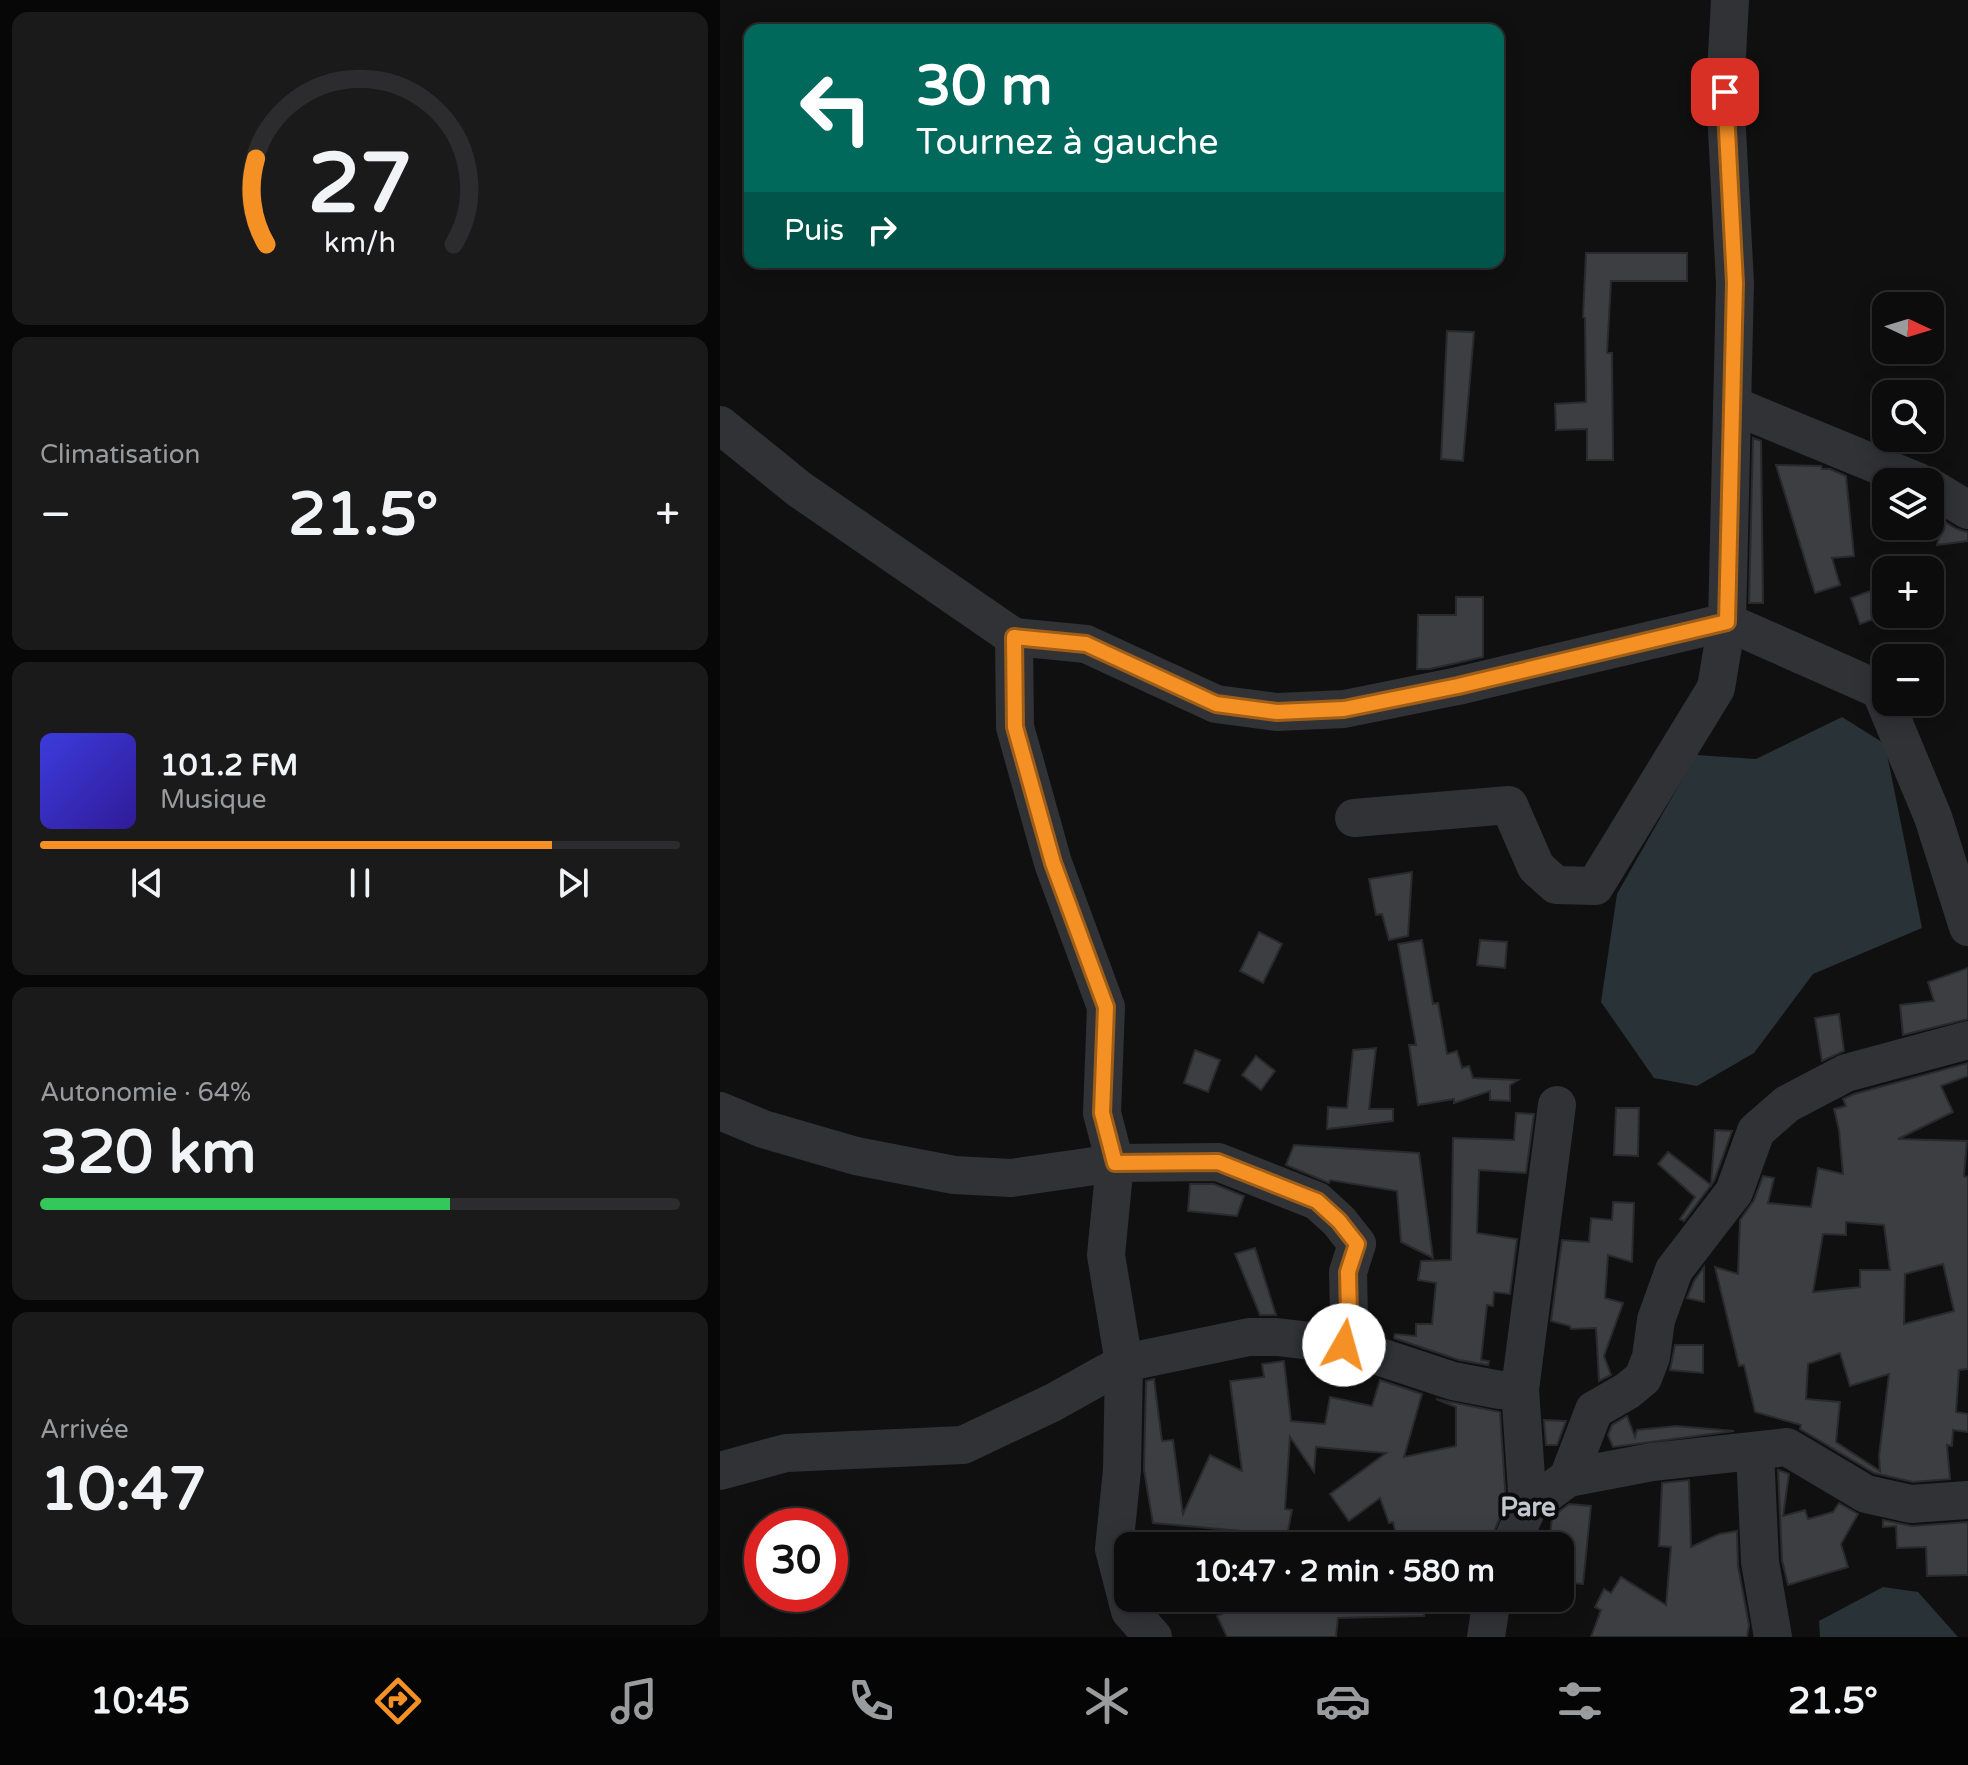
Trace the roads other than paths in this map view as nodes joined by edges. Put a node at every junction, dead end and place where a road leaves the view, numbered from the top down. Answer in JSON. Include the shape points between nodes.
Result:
{"nodes":[{"id":1,"x":1730,"y":0,"type":"edge"},
{"id":2,"x":1732,"y":405,"type":"junction"},
{"id":3,"x":720,"y":425,"type":"edge"},
{"id":4,"x":1885,"y":468,"type":"edge"},
{"id":5,"x":1944,"y":495,"type":"edge"},
{"id":6,"x":1968,"y":510,"type":"edge"},
{"id":7,"x":1727,"y":622,"type":"junction"},
{"id":8,"x":1014,"y":637,"type":"junction"},
{"id":9,"x":1354,"y":818,"type":"dead end"},
{"id":10,"x":1968,"y":927,"type":"edge"},
{"id":11,"x":1968,"y":1040,"type":"edge"},
{"id":12,"x":1557,"y":1105,"type":"dead end"},
{"id":13,"x":720,"y":1111,"type":"edge"},
{"id":14,"x":1115,"y":1163,"type":"junction"},
{"id":15,"x":1344,"y":1345,"type":"junction"},
{"id":16,"x":1124,"y":1363,"type":"junction"},
{"id":17,"x":1520,"y":1389,"type":"junction"},
{"id":18,"x":1755,"y":1451,"type":"junction"},
{"id":19,"x":720,"y":1471,"type":"edge"},
{"id":20,"x":1568,"y":1478,"type":"junction"},
{"id":21,"x":1968,"y":1500,"type":"edge"},
{"id":22,"x":1528,"y":1507,"type":"junction"},
{"id":23,"x":1516,"y":1532,"type":"edge"},
{"id":24,"x":1490,"y":1612,"type":"edge"},
{"id":25,"x":1153,"y":1637,"type":"edge"},
{"id":26,"x":1486,"y":1637,"type":"edge"},
{"id":27,"x":1773,"y":1637,"type":"edge"}],
"edges":[{"from":1,"to":2,"type":"street","via":[[1725,92],[1735,283]]},
{"from":2,"to":4,"type":"street"},
{"from":2,"to":7,"type":"street"},
{"from":3,"to":8,"type":"street","via":[[799,489]]},
{"from":5,"to":6,"type":"street"},
{"from":7,"to":8,"type":"street","via":[[1344,709],[1277,712],[1216,704],[1086,644]]},
{"from":7,"to":9,"type":"street","via":[[1716,688],[1595,886],[1556,885],[1536,867],[1509,805]]},
{"from":7,"to":10,"type":"street","via":[[1880,690],[1933,817]]},
{"from":8,"to":14,"type":"street","via":[[1015,727],[1053,863],[1106,1007],[1102,1113]]},
{"from":11,"to":20,"type":"street","via":[[1846,1073],[1787,1104],[1756,1131],[1734,1192],[1674,1270],[1643,1378],[1594,1410]]},
{"from":12,"to":17,"type":"street"},
{"from":13,"to":14,"type":"street","via":[[856,1156],[954,1175],[1011,1178]]},
{"from":14,"to":15,"type":"street","via":[[1218,1162],[1317,1201],[1357,1244],[1348,1272]]},
{"from":14,"to":16,"type":"street","via":[[1106,1255]]},
{"from":15,"to":16,"type":"street","via":[[1249,1337]]},
{"from":15,"to":17,"type":"street","via":[[1453,1381]]},
{"from":16,"to":19,"type":"street","via":[[963,1445],[786,1453]]},
{"from":16,"to":25,"type":"street","via":[[1114,1549],[1130,1611]]},
{"from":17,"to":22,"type":"street"},
{"from":18,"to":20,"type":"street"},
{"from":18,"to":21,"type":"street","via":[[1787,1447],[1866,1494],[1911,1504]]},
{"from":18,"to":27,"type":"street","via":[[1760,1562]]},
{"from":20,"to":22,"type":"street"},
{"from":22,"to":23,"type":"street"},
{"from":24,"to":26,"type":"street"}]}
